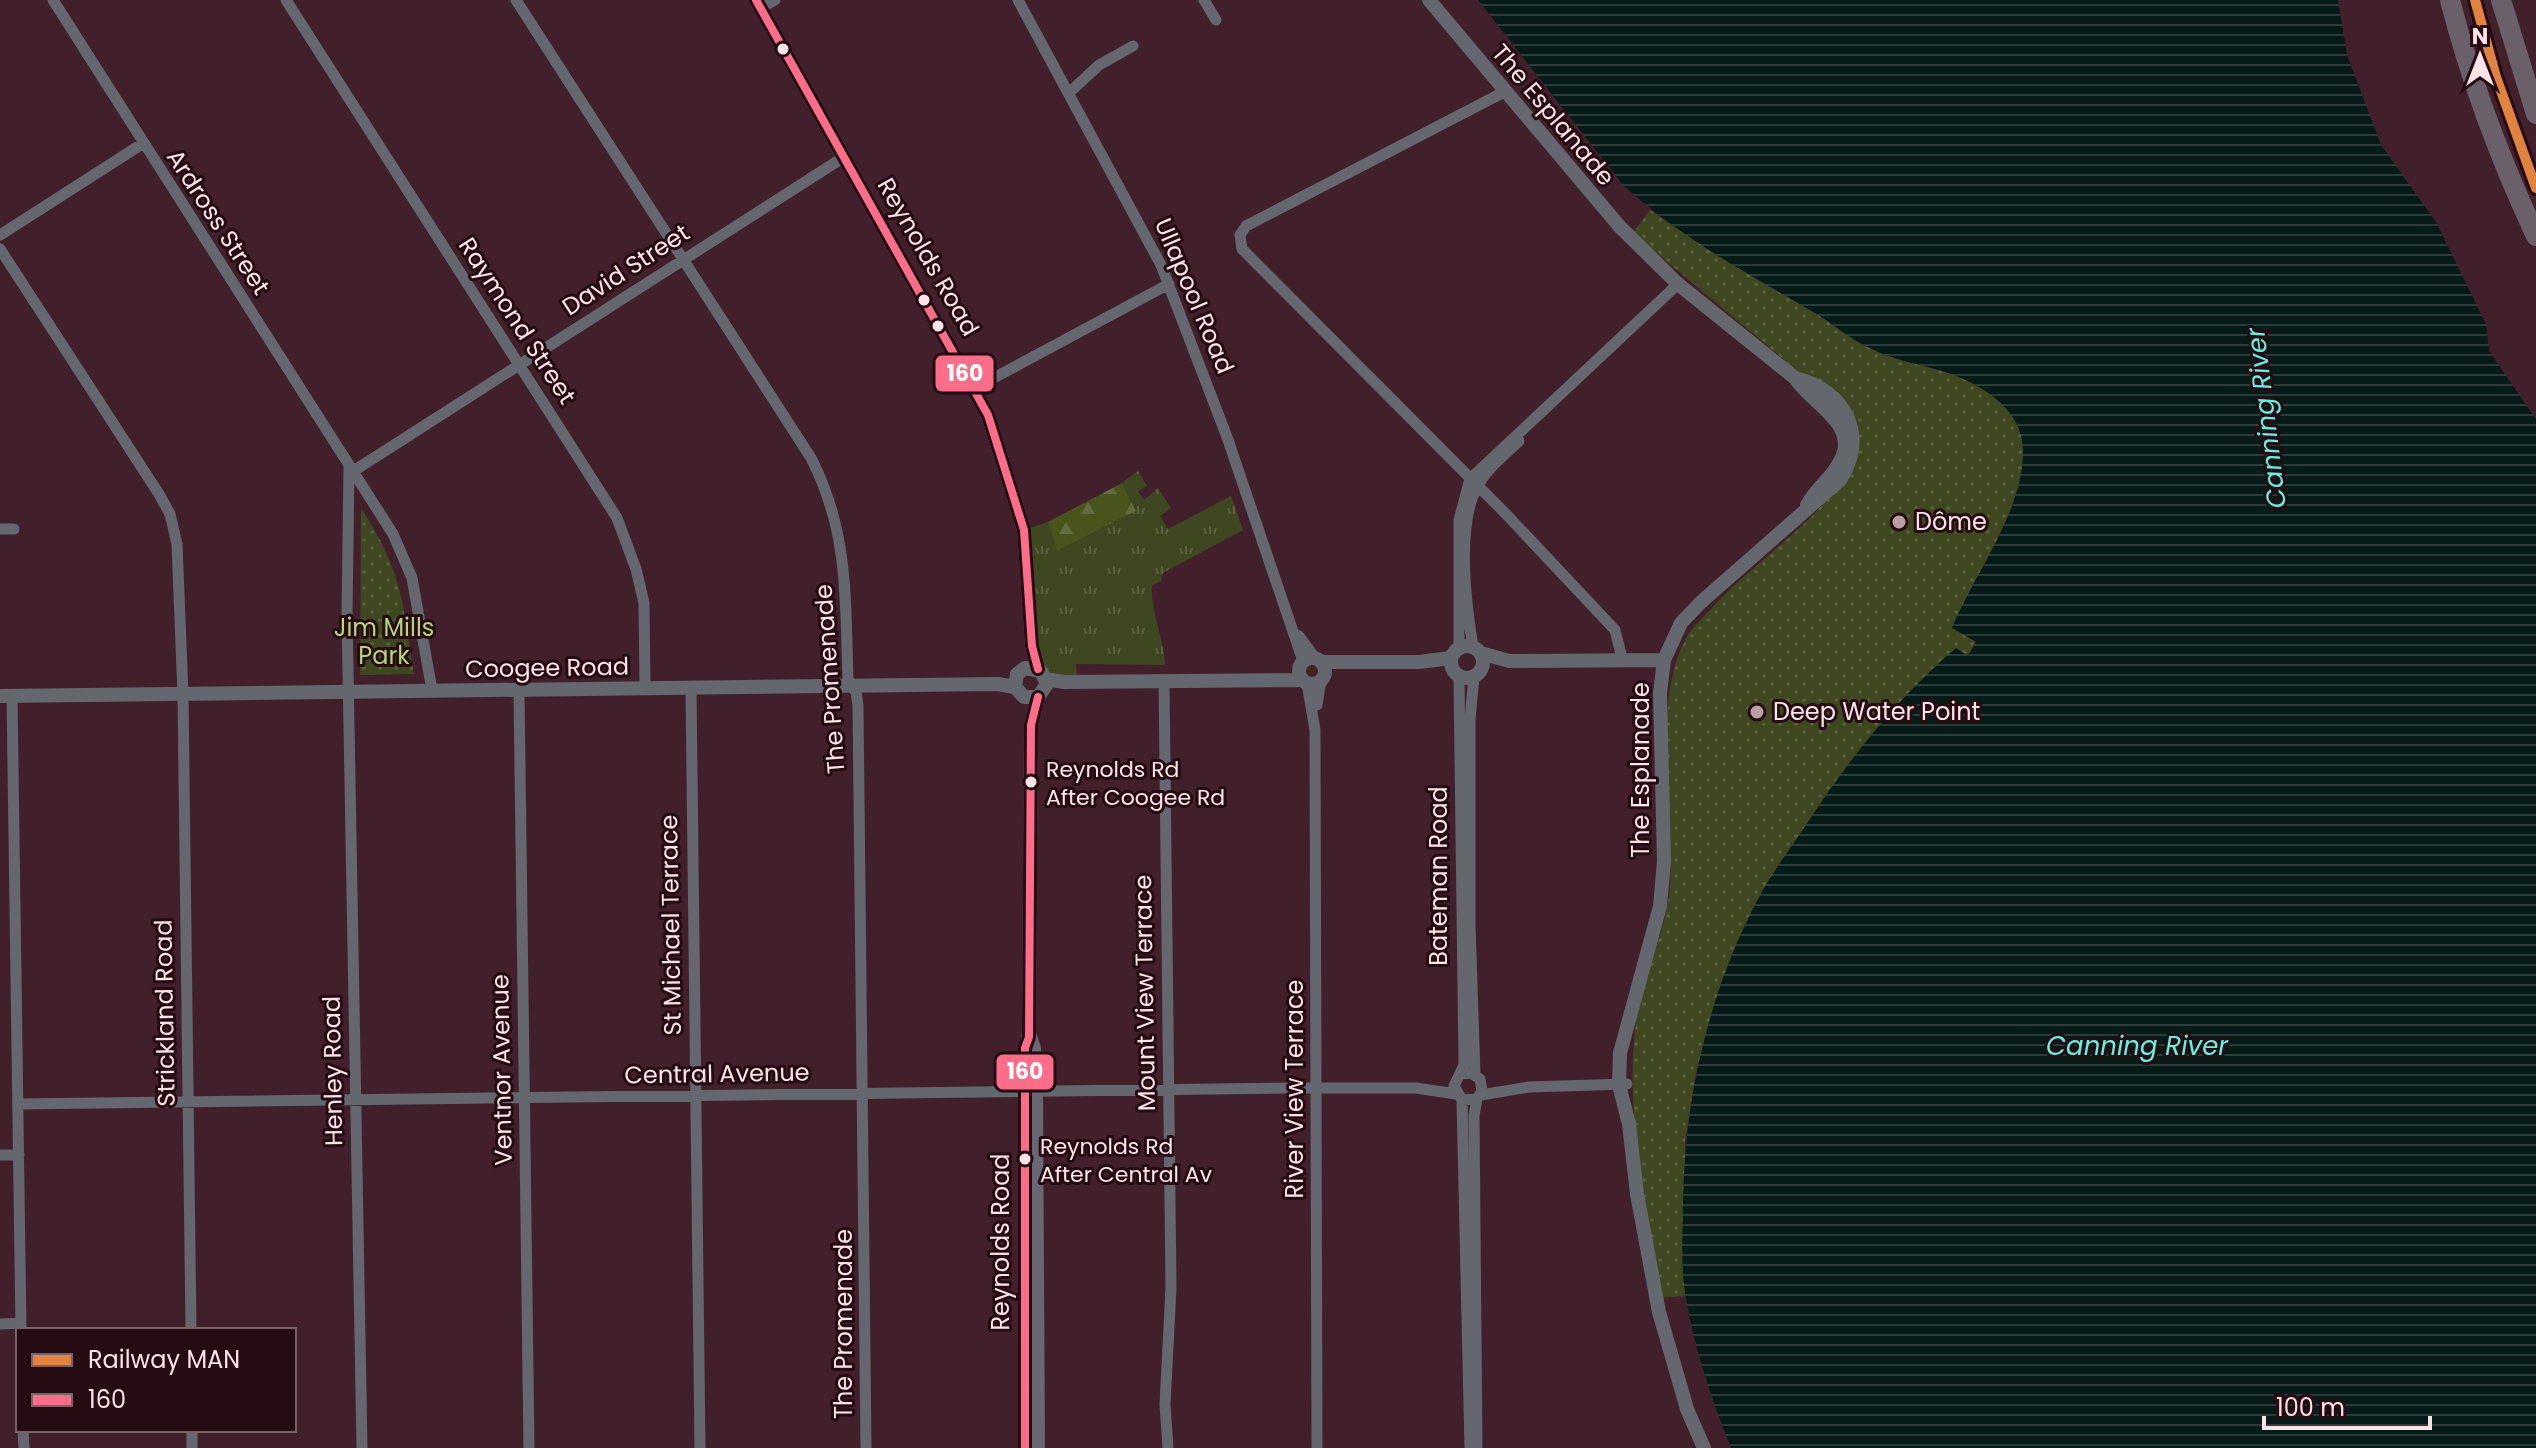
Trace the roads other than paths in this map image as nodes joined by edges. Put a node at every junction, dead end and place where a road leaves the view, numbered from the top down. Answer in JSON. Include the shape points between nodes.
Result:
{"nodes":[{"id":1,"x":53,"y":0,"type":"edge"},
{"id":2,"x":286,"y":0,"type":"edge"},
{"id":3,"x":516,"y":0,"type":"edge"},
{"id":4,"x":775,"y":0,"type":"edge"},
{"id":5,"x":1018,"y":0,"type":"edge"},
{"id":6,"x":1204,"y":0,"type":"edge"},
{"id":7,"x":1429,"y":0,"type":"edge"},
{"id":8,"x":2450,"y":0,"type":"edge"},
{"id":9,"x":2501,"y":0,"type":"edge"},
{"id":10,"x":759,"y":4,"type":"edge"},
{"id":11,"x":1216,"y":20,"type":"dead end"},
{"id":12,"x":1133,"y":46,"type":"dead end"},
{"id":13,"x":1506,"y":91,"type":"junction"},
{"id":14,"x":1070,"y":92,"type":"junction"},
{"id":15,"x":2536,"y":114,"type":"edge"},
{"id":16,"x":142,"y":144,"type":"junction"},
{"id":17,"x":844,"y":157,"type":"junction"},
{"id":18,"x":0,"y":235,"type":"edge"},
{"id":19,"x":2536,"y":236,"type":"edge"},
{"id":20,"x":0,"y":249,"type":"edge"},
{"id":21,"x":683,"y":258,"type":"junction"},
{"id":22,"x":1169,"y":284,"type":"junction"},
{"id":23,"x":1678,"y":284,"type":"junction"},
{"id":24,"x":520,"y":366,"type":"junction"},
{"id":25,"x":975,"y":388,"type":"junction"},
{"id":26,"x":350,"y":469,"type":"junction"},
{"id":27,"x":1474,"y":483,"type":"junction"},
{"id":28,"x":1471,"y":505,"type":"junction"},
{"id":29,"x":1507,"y":515,"type":"junction"},
{"id":30,"x":0,"y":529,"type":"edge"},
{"id":31,"x":14,"y":529,"type":"dead end"},
{"id":32,"x":1622,"y":658,"type":"junction"},
{"id":33,"x":1664,"y":660,"type":"junction"},
{"id":34,"x":1466,"y":662,"type":"junction"},
{"id":35,"x":1312,"y":671,"type":"junction"},
{"id":36,"x":1164,"y":681,"type":"junction"},
{"id":37,"x":1031,"y":683,"type":"junction"},
{"id":38,"x":852,"y":685,"type":"junction"},
{"id":39,"x":645,"y":689,"type":"junction"},
{"id":40,"x":691,"y":689,"type":"junction"},
{"id":41,"x":432,"y":690,"type":"junction"},
{"id":42,"x":519,"y":691,"type":"junction"},
{"id":43,"x":349,"y":692,"type":"junction"},
{"id":44,"x":183,"y":695,"type":"junction"},
{"id":45,"x":6,"y":696,"type":"edge"},
{"id":46,"x":1029,"y":1037,"type":"joint"},
{"id":47,"x":1623,"y":1084,"type":"junction"},
{"id":48,"x":1459,"y":1088,"type":"junction"},
{"id":49,"x":1479,"y":1088,"type":"junction"},
{"id":50,"x":1317,"y":1089,"type":"junction"},
{"id":51,"x":1169,"y":1090,"type":"junction"},
{"id":52,"x":1030,"y":1092,"type":"junction"},
{"id":53,"x":864,"y":1094,"type":"junction"},
{"id":54,"x":694,"y":1096,"type":"junction"},
{"id":55,"x":525,"y":1098,"type":"junction"},
{"id":56,"x":356,"y":1101,"type":"junction"},
{"id":57,"x":188,"y":1103,"type":"junction"},
{"id":58,"x":19,"y":1104,"type":"junction"},
{"id":59,"x":0,"y":1155,"type":"edge"},
{"id":60,"x":19,"y":1155,"type":"junction"},
{"id":61,"x":0,"y":1324,"type":"edge"},
{"id":62,"x":21,"y":1327,"type":"edge"},
{"id":63,"x":191,"y":1328,"type":"edge"},
{"id":64,"x":1031,"y":1444,"type":"edge"},
{"id":65,"x":362,"y":1448,"type":"edge"},
{"id":66,"x":529,"y":1448,"type":"edge"},
{"id":67,"x":700,"y":1448,"type":"edge"},
{"id":68,"x":866,"y":1448,"type":"edge"},
{"id":69,"x":1168,"y":1448,"type":"edge"},
{"id":70,"x":1317,"y":1448,"type":"edge"},
{"id":71,"x":1470,"y":1448,"type":"edge"},
{"id":72,"x":1477,"y":1448,"type":"edge"},
{"id":73,"x":1704,"y":1448,"type":"edge"}],
"edges":[{"from":1,"to":16,"type":"street","name":"Ardross Street"},
{"from":2,"to":24,"type":"street","name":"Raymond Street"},
{"from":3,"to":21,"type":"street","name":"The Promenade"},
{"from":4,"to":10,"type":"street"},
{"from":5,"to":14,"type":"street","name":"Ullapool Road"},
{"from":6,"to":11,"type":"street"},
{"from":7,"to":13,"type":"street","name":"The Esplanade"},
{"from":8,"to":19,"type":"highway","via":[[2473,84]]},
{"from":9,"to":15,"type":"highway"},
{"from":10,"to":17,"type":"street","name":"Reynolds Road"},
{"from":12,"to":14,"type":"street","via":[[1099,65]]},
{"from":13,"to":23,"type":"street","name":"The Esplanade","via":[[1620,227]]},
{"from":13,"to":27,"type":"street","via":[[1246,226],[1240,235],[1242,249]]},
{"from":14,"to":22,"type":"street","name":"Ullapool Road"},
{"from":16,"to":18,"type":"street"},
{"from":16,"to":26,"type":"street","name":"Ardross Street"},
{"from":17,"to":21,"type":"street","name":"David Street"},
{"from":17,"to":25,"type":"street","name":"Reynolds Road"},
{"from":20,"to":44,"type":"street","name":"Strickland Road","via":[[170,514],[177,544]]},
{"from":21,"to":24,"type":"street","name":"David Street"},
{"from":21,"to":38,"type":"street","name":"The Promenade","via":[[811,458],[826,490],[842,546]]},
{"from":22,"to":25,"type":"street"},
{"from":22,"to":35,"type":"street","name":"Ullapool Road"},
{"from":23,"to":27,"type":"street","name":"Bateman Road"},
{"from":23,"to":33,"type":"street","name":"The Esplanade","via":[[1795,378],[1825,392],[1846,415],[1854,434],[1851,458],[1840,480],[1681,623]]},
{"from":24,"to":26,"type":"street","name":"David Street"},
{"from":24,"to":39,"type":"street","name":"Raymond Street","via":[[617,518],[644,603]]},
{"from":25,"to":37,"type":"street","name":"Reynolds Road","via":[[998,440],[1021,516],[1031,588]]},
{"from":26,"to":41,"type":"street","name":"Ardross Street","via":[[393,534],[412,578]]},
{"from":26,"to":43,"type":"street"},
{"from":27,"to":28,"type":"street","name":"Bateman Road"},
{"from":27,"to":29,"type":"street"},
{"from":27,"to":34,"type":"street","name":"Bateman Road","via":[[1459,520]]},
{"from":28,"to":29,"type":"street","via":[[1492,505]]},
{"from":28,"to":34,"type":"street","name":"Bateman Road","via":[[1466,525]]},
{"from":29,"to":32,"type":"street","via":[[1615,630]]},
{"from":30,"to":31,"type":"street"},
{"from":32,"to":33,"type":"street"},
{"from":32,"to":34,"type":"street"},
{"from":33,"to":47,"type":"street","name":"The Esplanade","via":[[1660,906],[1620,1053]]},
{"from":34,"to":35,"type":"street","via":[[1353,663]]},
{"from":34,"to":48,"type":"street","name":"Bateman Road"},
{"from":34,"to":49,"type":"street","name":"Bateman Road","via":[[1470,925]]},
{"from":35,"to":36,"type":"street","via":[[1266,681]]},
{"from":35,"to":50,"type":"street","name":"River View Terrace"},
{"from":36,"to":37,"type":"street"},
{"from":36,"to":51,"type":"street","name":"Mount View Terrace"},
{"from":37,"to":38,"type":"street","name":"Coogee Road"},
{"from":37,"to":46,"type":"street","name":"Reynolds Road"},
{"from":38,"to":40,"type":"street","name":"Coogee Road"},
{"from":38,"to":53,"type":"street","name":"The Promenade","via":[[858,705]]},
{"from":39,"to":40,"type":"street","name":"Coogee Road"},
{"from":39,"to":42,"type":"street","name":"Coogee Road"},
{"from":40,"to":54,"type":"street","name":"St Michael Terrace"},
{"from":41,"to":42,"type":"street","name":"Coogee Road"},
{"from":41,"to":43,"type":"street","name":"Coogee Road"},
{"from":42,"to":55,"type":"street","name":"Ventnor Avenue"},
{"from":43,"to":44,"type":"street","name":"Coogee Road"},
{"from":43,"to":56,"type":"street","name":"Henley Road"},
{"from":44,"to":45,"type":"street","name":"Coogee Road"},
{"from":44,"to":57,"type":"street","name":"Strickland Road"},
{"from":45,"to":58,"type":"street"},
{"from":46,"to":52,"type":"main road","name":"Reynolds Road","via":[[1025,1048]]},
{"from":47,"to":49,"type":"street"},
{"from":47,"to":73,"type":"street","name":"The Esplanade","via":[[1659,1312]]},
{"from":48,"to":49,"type":"street"},
{"from":48,"to":49,"type":"street"},
{"from":48,"to":50,"type":"street","name":"Central Avenue"},
{"from":48,"to":71,"type":"street","name":"Bateman Road"},
{"from":49,"to":72,"type":"street","name":"Bateman Road","via":[[1474,1116]]},
{"from":50,"to":51,"type":"street","name":"Central Avenue"},
{"from":50,"to":70,"type":"street","name":"River View Terrace"},
{"from":51,"to":52,"type":"street","name":"Central Avenue"},
{"from":51,"to":69,"type":"street","name":"Mount View Terrace"},
{"from":52,"to":53,"type":"street","name":"Central Avenue"},
{"from":52,"to":64,"type":"main road","name":"Reynolds Road"},
{"from":53,"to":54,"type":"street","name":"Central Avenue"},
{"from":53,"to":68,"type":"street","name":"The Promenade"},
{"from":54,"to":55,"type":"street","name":"Central Avenue"},
{"from":54,"to":67,"type":"street","name":"St Michael Terrace"},
{"from":55,"to":56,"type":"street","name":"Central Avenue"},
{"from":55,"to":66,"type":"street","name":"Ventnor Avenue"},
{"from":56,"to":57,"type":"street","name":"Central Avenue"},
{"from":56,"to":65,"type":"street","name":"Henley Road"},
{"from":57,"to":58,"type":"street","name":"Central Avenue"},
{"from":57,"to":63,"type":"street","name":"Strickland Road"},
{"from":58,"to":60,"type":"street"},
{"from":59,"to":60,"type":"street"},
{"from":60,"to":62,"type":"street"},
{"from":61,"to":62,"type":"street"}]}
